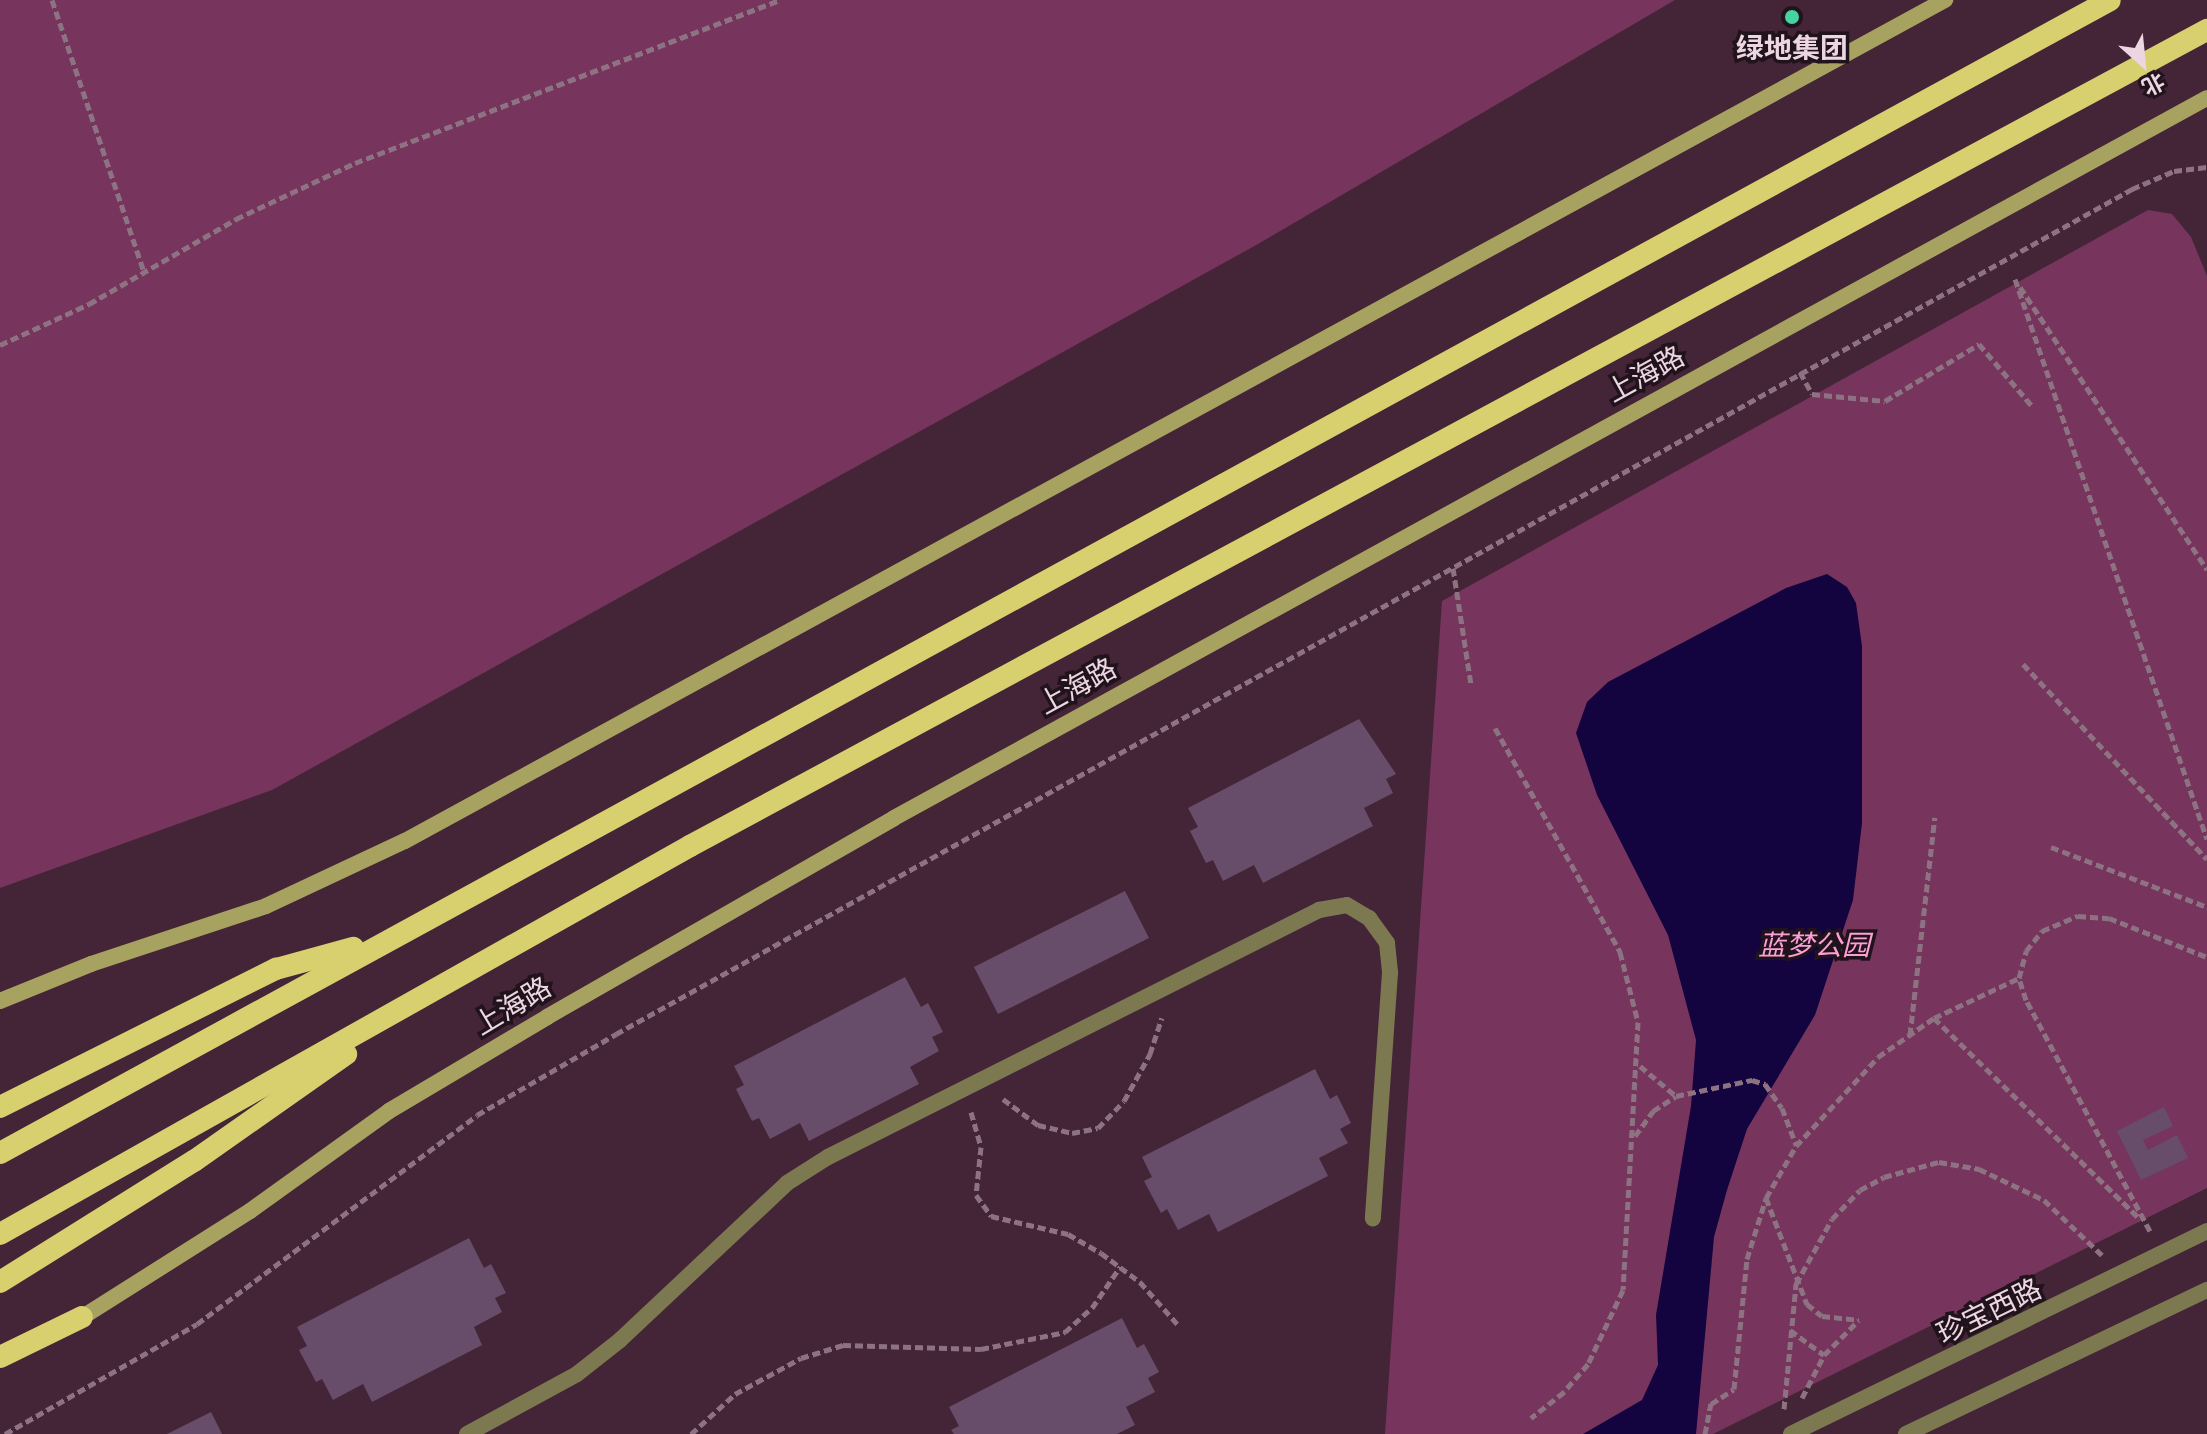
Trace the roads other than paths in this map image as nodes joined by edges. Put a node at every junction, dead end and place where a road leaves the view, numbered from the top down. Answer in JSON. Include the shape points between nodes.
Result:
{"nodes":[{"id":1,"x":1945,"y":0,"type":"edge"},
{"id":2,"x":2110,"y":0,"type":"edge"},
{"id":3,"x":2207,"y":30,"type":"edge"},
{"id":4,"x":2207,"y":98,"type":"edge"},
{"id":5,"x":389,"y":938,"type":"junction"},
{"id":6,"x":446,"y":984,"type":"junction"},
{"id":7,"x":0,"y":1001,"type":"edge"},
{"id":8,"x":1,"y":1107,"type":"edge"},
{"id":9,"x":0,"y":1153,"type":"edge"},
{"id":10,"x":1373,"y":1218,"type":"dead end"},
{"id":11,"x":2207,"y":1231,"type":"edge"},
{"id":12,"x":0,"y":1234,"type":"edge"},
{"id":13,"x":0,"y":1282,"type":"edge"},
{"id":14,"x":2207,"y":1290,"type":"edge"},
{"id":15,"x":82,"y":1317,"type":"junction"},
{"id":16,"x":0,"y":1357,"type":"edge"},
{"id":17,"x":0,"y":1367,"type":"edge"},
{"id":18,"x":1787,"y":1427,"type":"edge"},
{"id":19,"x":467,"y":1434,"type":"edge"},
{"id":20,"x":1906,"y":1434,"type":"edge"}],
"edges":[{"from":1,"to":7,"type":"main road","via":[[405,841],[266,906],[91,964]]},
{"from":2,"to":5,"type":"highway"},
{"from":3,"to":6,"type":"highway","name":"上海路","via":[[690,846]]},
{"from":4,"to":15,"type":"main road","name":"上海路","via":[[894,818],[547,1017],[389,1111],[250,1211]]},
{"from":5,"to":8,"type":"highway","via":[[276,969]]},
{"from":5,"to":9,"type":"highway"},
{"from":6,"to":12,"type":"highway","name":"上海路"},
{"from":6,"to":13,"type":"highway","via":[[194,1161]]},
{"from":10,"to":19,"type":"street","via":[[1390,973],[1387,943],[1369,918],[1347,905],[1319,910],[787,1183],[599,1357]]},
{"from":11,"to":18,"type":"street","name":"珍宝西路"},
{"from":14,"to":20,"type":"street"},
{"from":15,"to":16,"type":"highway"},
{"from":15,"to":17,"type":"main road","name":"上海路"}]}
